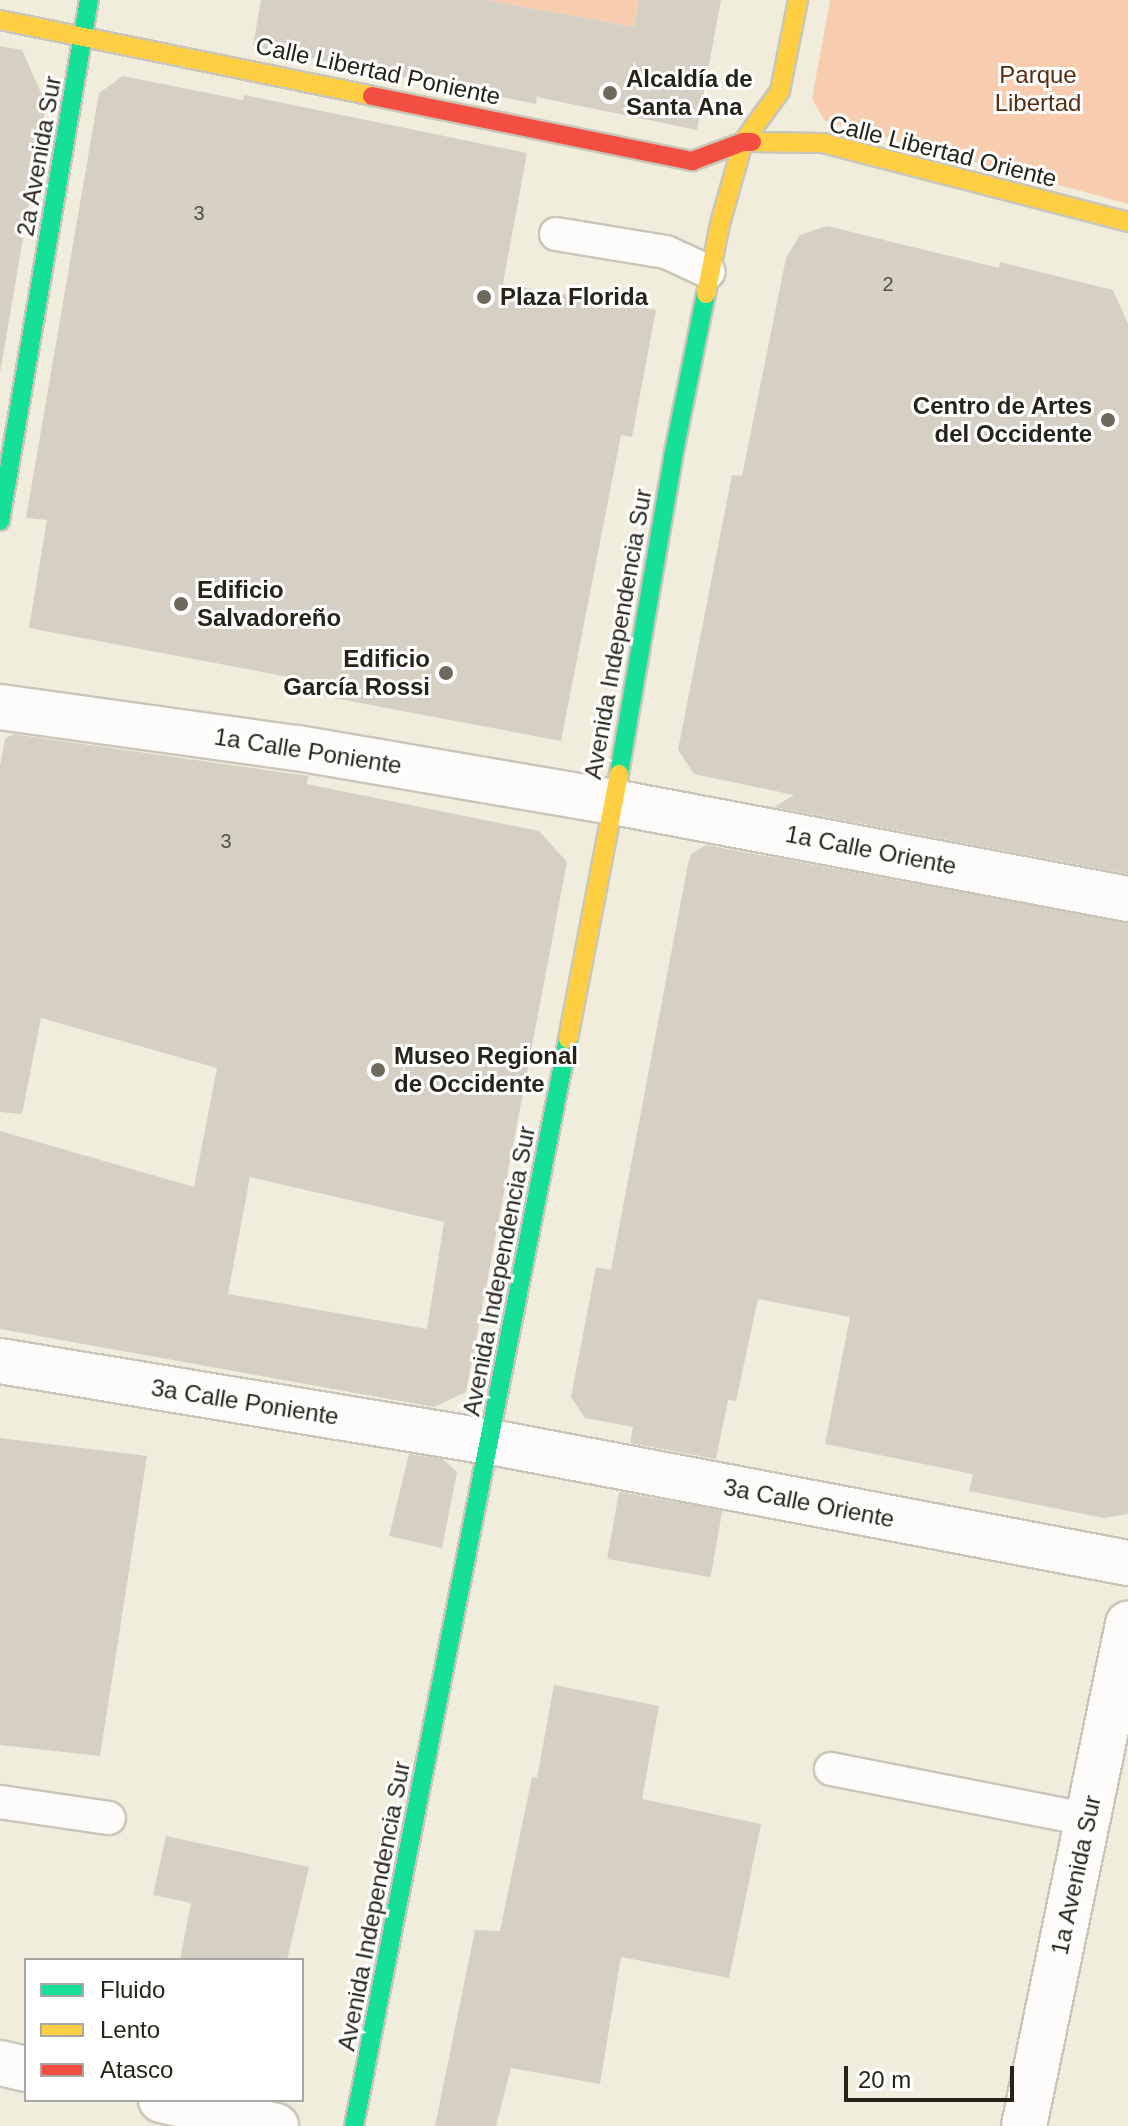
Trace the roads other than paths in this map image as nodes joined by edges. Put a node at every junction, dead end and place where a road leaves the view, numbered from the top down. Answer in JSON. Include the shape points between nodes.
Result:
{"nodes":[{"id":1,"x":89,"y":0,"type":"edge"},
{"id":2,"x":798,"y":0,"type":"edge"},
{"id":3,"x":0,"y":20,"type":"edge"},
{"id":4,"x":84,"y":35,"type":"junction"},
{"id":5,"x":743,"y":142,"type":"junction"},
{"id":6,"x":1128,"y":222,"type":"edge"},
{"id":7,"x":556,"y":234,"type":"dead end"},
{"id":8,"x":709,"y":272,"type":"junction"},
{"id":9,"x":0,"y":521,"type":"edge"},
{"id":10,"x":0,"y":707,"type":"edge"},
{"id":11,"x":614,"y":802,"type":"junction"},
{"id":12,"x":1128,"y":899,"type":"edge"},
{"id":13,"x":0,"y":1361,"type":"edge"},
{"id":14,"x":491,"y":1442,"type":"junction"},
{"id":15,"x":1128,"y":1563,"type":"edge"},
{"id":16,"x":1128,"y":1624,"type":"edge"},
{"id":17,"x":831,"y":1769,"type":"dead end"},
{"id":18,"x":0,"y":1802,"type":"edge"},
{"id":19,"x":109,"y":1818,"type":"dead end"},
{"id":20,"x":1087,"y":1819,"type":"junction"},
{"id":21,"x":0,"y":2063,"type":"edge"},
{"id":22,"x":24,"y":2069,"type":"edge"},
{"id":23,"x":170,"y":2102,"type":"edge"},
{"id":24,"x":276,"y":2126,"type":"edge"},
{"id":25,"x":354,"y":2126,"type":"edge"},
{"id":26,"x":1024,"y":2126,"type":"edge"}],
"edges":[{"from":1,"to":4,"type":"main road","name":"2a Avenida Sur"},
{"from":2,"to":5,"type":"main road","via":[[780,91]]},
{"from":3,"to":4,"type":"main road","name":"Calle Libertad Poniente"},
{"from":4,"to":5,"type":"main road","name":"Calle Libertad Poniente","via":[[692,161]]},
{"from":4,"to":9,"type":"main road","name":"2a Avenida Sur"},
{"from":5,"to":6,"type":"main road","name":"Calle Libertad Oriente","via":[[823,143]]},
{"from":5,"to":8,"type":"main road","name":"Avenida Independencia Sur"},
{"from":7,"to":8,"type":"lane","via":[[666,252]]},
{"from":8,"to":11,"type":"main road","name":"Avenida Independencia Sur"},
{"from":10,"to":11,"type":"street","name":"1a Calle Poniente","via":[[297,748]]},
{"from":11,"to":12,"type":"street","name":"1a Calle Oriente"},
{"from":11,"to":14,"type":"main road","name":"Avenida Independencia Sur"},
{"from":13,"to":14,"type":"street","name":"3a Calle Poniente"},
{"from":14,"to":15,"type":"street","name":"3a Calle Oriente"},
{"from":14,"to":25,"type":"main road","name":"Avenida Independencia Sur"},
{"from":16,"to":20,"type":"street","name":"1a Avenida Sur"},
{"from":17,"to":20,"type":"lane"},
{"from":18,"to":19,"type":"lane"},
{"from":20,"to":26,"type":"street","name":"1a Avenida Sur"},
{"from":21,"to":22,"type":"street"},
{"from":23,"to":24,"type":"street"}]}
